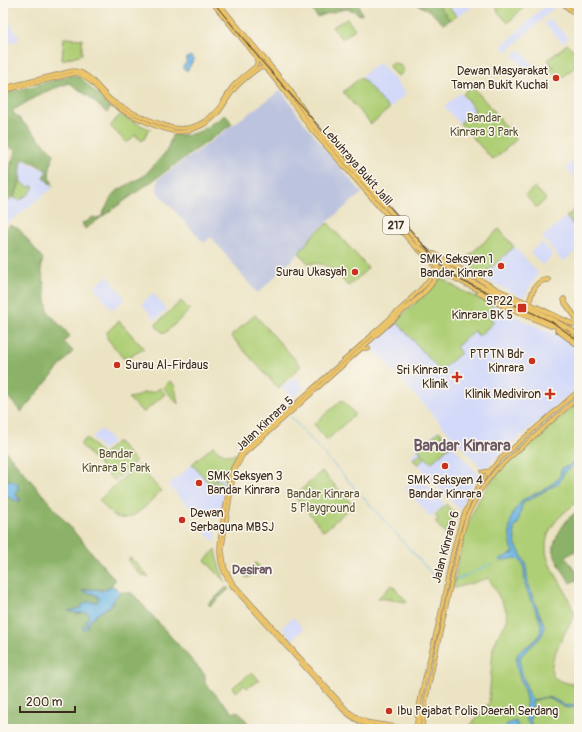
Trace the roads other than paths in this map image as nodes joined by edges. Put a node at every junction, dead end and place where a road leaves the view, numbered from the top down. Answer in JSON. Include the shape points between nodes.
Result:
{"nodes":[{"id":1,"x":213,"y":3,"type":"edge"},
{"id":2,"x":218,"y":3,"type":"edge"},
{"id":3,"x":562,"y":3,"type":"edge"},
{"id":4,"x":567,"y":3,"type":"edge"},
{"id":5,"x":570,"y":10,"type":"junction"},
{"id":6,"x":579,"y":13,"type":"edge"},
{"id":7,"x":579,"y":17,"type":"edge"},
{"id":8,"x":254,"y":55,"type":"junction"},
{"id":9,"x":270,"y":73,"type":"junction"},
{"id":10,"x":248,"y":75,"type":"junction"},
{"id":11,"x":3,"y":88,"type":"edge"},
{"id":12,"x":3,"y":91,"type":"edge"},
{"id":13,"x":400,"y":223,"type":"junction"},
{"id":14,"x":404,"y":227,"type":"junction"},
{"id":15,"x":428,"y":258,"type":"junction"},
{"id":16,"x":455,"y":270,"type":"dead end"},
{"id":17,"x":447,"y":274,"type":"junction"},
{"id":18,"x":548,"y":280,"type":"dead end"},
{"id":19,"x":468,"y":285,"type":"junction"},
{"id":20,"x":495,"y":292,"type":"junction"},
{"id":21,"x":412,"y":299,"type":"dead end"},
{"id":22,"x":564,"y":299,"type":"dead end"},
{"id":23,"x":529,"y":304,"type":"junction"},
{"id":24,"x":407,"y":308,"type":"junction"},
{"id":25,"x":554,"y":315,"type":"junction"},
{"id":26,"x":552,"y":326,"type":"junction"},
{"id":27,"x":569,"y":331,"type":"junction"},
{"id":28,"x":373,"y":334,"type":"junction"},
{"id":29,"x":579,"y":336,"type":"edge"},
{"id":30,"x":369,"y":342,"type":"junction"},
{"id":31,"x":579,"y":342,"type":"edge"},
{"id":32,"x":579,"y":346,"type":"edge"},
{"id":33,"x":362,"y":348,"type":"junction"},
{"id":34,"x":579,"y":390,"type":"edge"},
{"id":35,"x":579,"y":397,"type":"edge"},
{"id":36,"x":490,"y":470,"type":"junction"},
{"id":37,"x":482,"y":481,"type":"junction"},
{"id":38,"x":224,"y":516,"type":"junction"},
{"id":39,"x":221,"y":530,"type":"junction"},
{"id":40,"x":445,"y":589,"type":"junction"},
{"id":41,"x":448,"y":594,"type":"junction"},
{"id":42,"x":443,"y":597,"type":"junction"},
{"id":43,"x":326,"y":686,"type":"junction"},
{"id":44,"x":327,"y":692,"type":"junction"},
{"id":45,"x":332,"y":693,"type":"junction"},
{"id":46,"x":424,"y":707,"type":"junction"},
{"id":47,"x":417,"y":721,"type":"junction"},
{"id":48,"x":408,"y":728,"type":"edge"},
{"id":49,"x":393,"y":729,"type":"edge"},
{"id":50,"x":411,"y":729,"type":"edge"},
{"id":51,"x":417,"y":729,"type":"edge"},
{"id":52,"x":422,"y":729,"type":"edge"}],
"edges":[{"from":1,"to":8,"type":"highway","name":"Lebuhraya Bukit Jalil","number":"217"},
{"from":2,"to":13,"type":"highway","name":"Lebuhraya Bukit Jalil","number":"217","via":[[290,90],[314,126]]},
{"from":3,"to":5,"type":"main road"},
{"from":4,"to":6,"type":"main road"},
{"from":5,"to":6,"type":"main road"},
{"from":5,"to":7,"type":"main road"},
{"from":6,"to":7,"type":"main road"},
{"from":8,"to":9,"type":"highway","name":"Lebuhraya Bukit Jalil","number":"217"},
{"from":8,"to":10,"type":"main road","via":[[256,66]]},
{"from":9,"to":10,"type":"main road","via":[[260,68]]},
{"from":9,"to":15,"type":"highway","name":"Lebuhraya Bukit Jalil","number":"217","via":[[307,124],[360,186]]},
{"from":10,"to":11,"type":"main road","via":[[234,85],[219,107],[206,120],[193,127],[179,128],[163,124],[116,103],[85,74],[78,71]]},
{"from":10,"to":12,"type":"main road","via":[[208,123],[186,132],[161,128],[119,109],[84,76],[77,73]]},
{"from":13,"to":14,"type":"highway","name":"Lebuhraya Bukit Jalil","number":"217"},
{"from":13,"to":23,"type":"highway","via":[[435,255]]},
{"from":14,"to":20,"type":"highway","name":"Lebuhraya Bukit Jalil","number":"217","via":[[429,253],[453,271]]},
{"from":14,"to":24,"type":"highway","bridge":true,"via":[[419,247],[436,263],[437,273],[427,290]]},
{"from":15,"to":17,"type":"highway","name":"Lebuhraya Bukit Jalil","number":"217"},
{"from":15,"to":28,"type":"main road","name":"Jalan Kinrara 5","via":[[434,266],[433,273]]},
{"from":16,"to":20,"type":"highway"},
{"from":17,"to":19,"type":"highway","name":"Lebuhraya Bukit Jalil","number":"217"},
{"from":17,"to":24,"type":"main road","name":"Jalan Kinrara 5","via":[[437,272]]},
{"from":18,"to":23,"type":"highway","via":[[537,283]]},
{"from":19,"to":26,"type":"highway","via":[[499,304]]},
{"from":19,"to":27,"type":"highway","name":"Lebuhraya Bukit Jalil","number":"217"},
{"from":20,"to":27,"type":"highway","name":"Lebuhraya Bukit Jalil","number":"217"},
{"from":21,"to":28,"type":"highway"},
{"from":22,"to":25,"type":"highway","via":[[576,322],[570,323]]},
{"from":23,"to":25,"type":"highway"},
{"from":24,"to":30,"type":"main road","name":"Jalan Kinrara 5"},
{"from":25,"to":27,"type":"highway"},
{"from":26,"to":27,"type":"highway"},
{"from":26,"to":32,"type":"highway"},
{"from":27,"to":29,"type":"highway","name":"Lebuhraya Bukit Jalil","number":"217"},
{"from":27,"to":31,"type":"highway","name":"Lebuhraya Bukit Jalil","number":"217"},
{"from":28,"to":38,"type":"main road","name":"Jalan Kinrara 5","via":[[241,453],[230,476]]},
{"from":30,"to":33,"type":"main road","name":"Jalan Kinrara 5"},
{"from":30,"to":33,"type":"main road","via":[[369,348]]},
{"from":33,"to":43,"type":"main road","name":"Jalan Kinrara 5","via":[[243,455],[233,479],[222,545],[225,568],[232,582]]},
{"from":34,"to":36,"type":"main road","name":"Jalan Kinrara 6","via":[[509,450]]},
{"from":35,"to":41,"type":"main road","name":"Jalan Kinrara 6","via":[[502,463],[479,492],[464,525]]},
{"from":36,"to":37,"type":"main road","name":"Jalan Kinrara 6"},
{"from":36,"to":37,"type":"main road","via":[[481,473]]},
{"from":37,"to":40,"type":"main road","name":"Jalan Kinrara 6","via":[[463,514]]},
{"from":38,"to":39,"type":"main road","name":"Jalan Kinrara 5"},
{"from":38,"to":39,"type":"main road","via":[[218,522]]},
{"from":39,"to":44,"type":"main road","name":"Jalan Kinrara 5","via":[[219,554],[227,579]]},
{"from":40,"to":41,"type":"main road"},
{"from":40,"to":42,"type":"main road","name":"Jalan Kinrara 6"},
{"from":41,"to":42,"type":"main road"},
{"from":41,"to":46,"type":"main road","name":"Jalan Kinrara 6"},
{"from":42,"to":47,"type":"main road","name":"Jalan Kinrara 6"},
{"from":43,"to":44,"type":"main road"},
{"from":43,"to":45,"type":"main road","name":"Jalan Kinrara 5"},
{"from":44,"to":45,"type":"main road"},
{"from":44,"to":49,"type":"main road","name":"Jalan Kinrara 5","via":[[343,710],[359,722]]},
{"from":45,"to":48,"type":"main road","name":"Jalan Kinrara 5","via":[[347,710],[360,719],[374,724]]},
{"from":46,"to":51,"type":"main road"},
{"from":46,"to":52,"type":"main road","name":"Jalan Kinrara 6"},
{"from":47,"to":48,"type":"main road","via":[[414,727]]},
{"from":47,"to":51,"type":"main road","name":"Jalan Kinrara 6"},
{"from":48,"to":50,"type":"main road","name":"Jalan Kinrara 5"}]}
